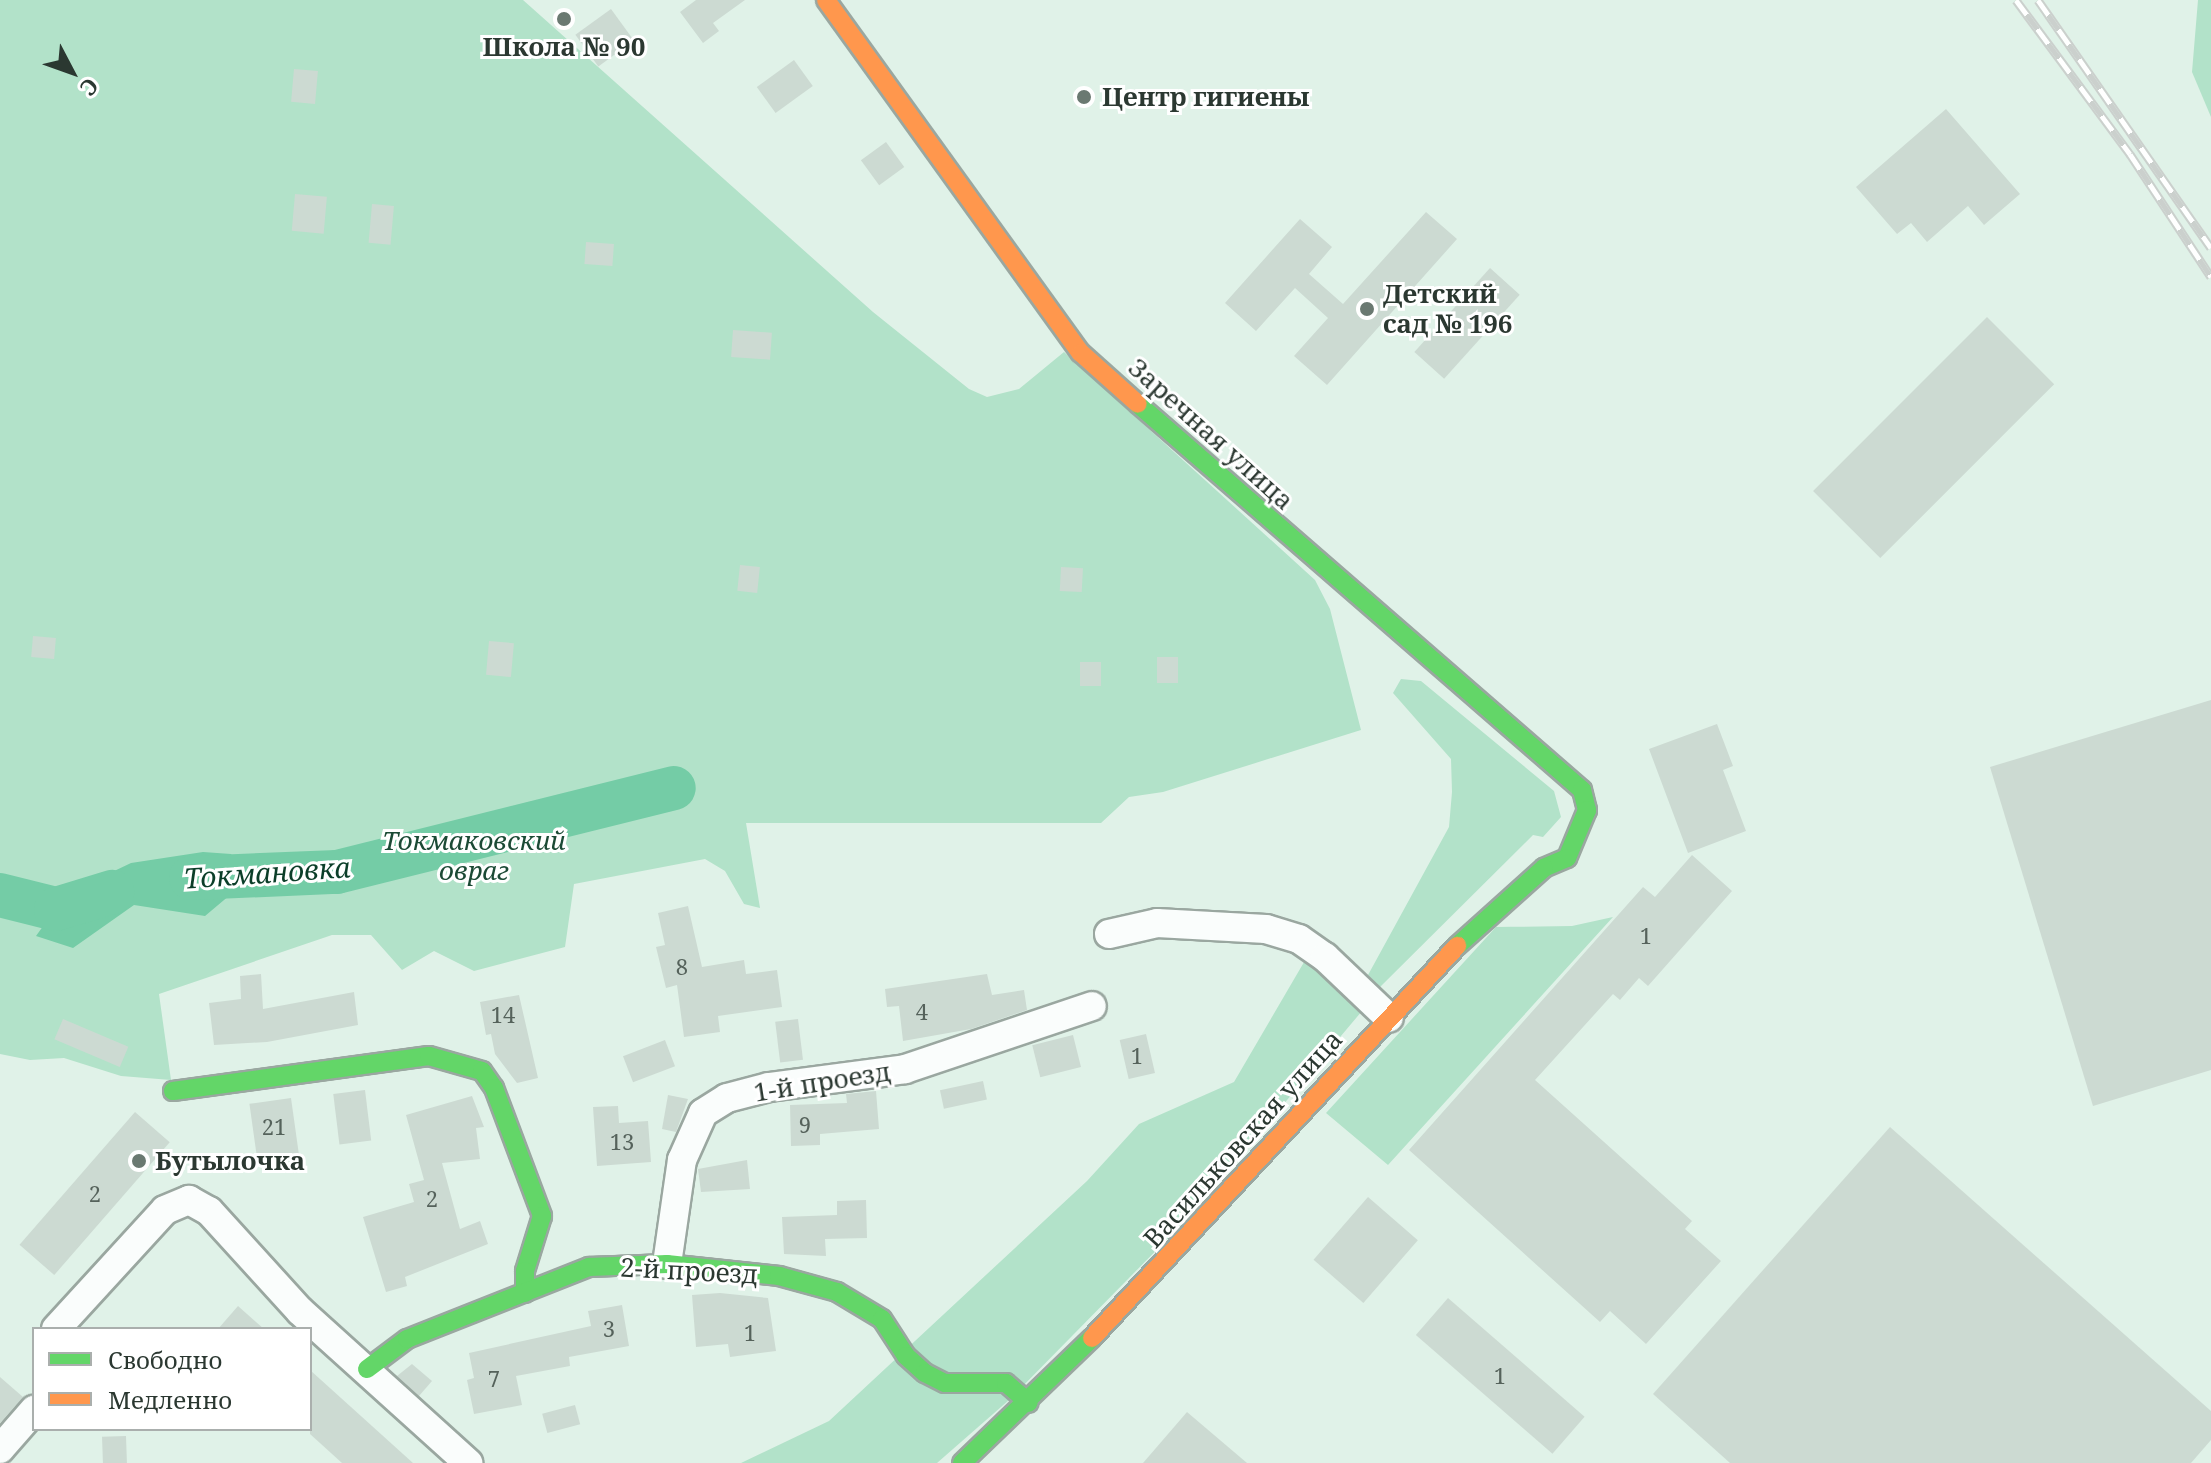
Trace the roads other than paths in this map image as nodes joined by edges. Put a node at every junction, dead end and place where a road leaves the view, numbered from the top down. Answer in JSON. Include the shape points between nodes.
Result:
{"nodes":[{"id":1,"x":826,"y":0,"type":"edge"},
{"id":2,"x":1567,"y":858,"type":"joint"},
{"id":3,"x":1109,"y":934,"type":"dead end"},
{"id":4,"x":1092,"y":1006,"type":"dead end"},
{"id":5,"x":1389,"y":1018,"type":"junction"},
{"id":6,"x":173,"y":1091,"type":"dead end"},
{"id":7,"x":667,"y":1264,"type":"junction"},
{"id":8,"x":525,"y":1293,"type":"junction"},
{"id":9,"x":58,"y":1327,"type":"edge"},
{"id":10,"x":367,"y":1369,"type":"junction"},
{"id":11,"x":1029,"y":1403,"type":"junction"},
{"id":12,"x":32,"y":1412,"type":"edge"},
{"id":13,"x":0,"y":1449,"type":"edge"},
{"id":14,"x":468,"y":1463,"type":"edge"},
{"id":15,"x":962,"y":1463,"type":"edge"}],
"edges":[{"from":1,"to":2,"type":"street","name":"Заречная улица","via":[[1081,353],[1339,584],[1582,790],[1587,810]]},
{"from":2,"to":5,"type":"street","name":"Васильковская улица","via":[[1544,868],[1483,918]]},
{"from":3,"to":5,"type":"street","via":[[1157,923],[1266,929],[1299,939],[1325,957]]},
{"from":4,"to":7,"type":"street","name":"1-й проезд","via":[[905,1069],[769,1087],[727,1098],[703,1113],[682,1160]]},
{"from":5,"to":11,"type":"street","name":"Васильковская улица","via":[[1192,1236]]},
{"from":6,"to":8,"type":"street","via":[[429,1056],[482,1071],[494,1088],[542,1216],[525,1271]]},
{"from":7,"to":8,"type":"street","name":"2-й проезд","via":[[589,1267]]},
{"from":7,"to":11,"type":"street","name":"2-й проезд","via":[[779,1276],[837,1292],[882,1319],[906,1356],[925,1373],[945,1383],[1006,1383]]},
{"from":8,"to":10,"type":"street","name":"2-й проезд","via":[[407,1339]]},
{"from":9,"to":10,"type":"street","via":[[165,1210],[189,1200],[209,1211],[300,1311]]},
{"from":10,"to":14,"type":"street"},
{"from":11,"to":15,"type":"street","name":"Васильковская улица"},
{"from":12,"to":13,"type":"street"}]}
